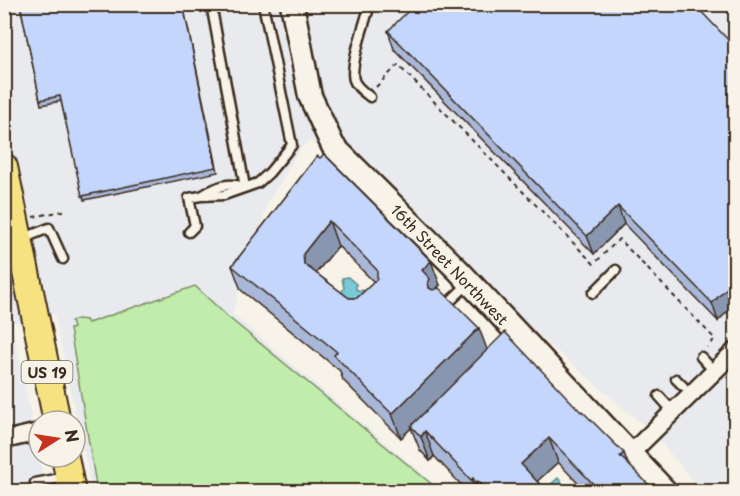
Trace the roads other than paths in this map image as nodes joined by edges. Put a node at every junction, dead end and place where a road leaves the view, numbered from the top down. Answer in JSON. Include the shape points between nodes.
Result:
{"nodes":[{"id":1,"x":211,"y":4,"type":"edge"},
{"id":2,"x":263,"y":4,"type":"edge"},
{"id":3,"x":292,"y":4,"type":"edge"},
{"id":4,"x":370,"y":4,"type":"edge"},
{"id":5,"x":369,"y":96,"type":"road end"},
{"id":6,"x":4,"y":167,"type":"edge"},
{"id":7,"x":245,"y":188,"type":"junction"},
{"id":8,"x":189,"y":232,"type":"dead end"},
{"id":9,"x":12,"y":242,"type":"edge"},
{"id":10,"x":63,"y":259,"type":"dead end"},
{"id":11,"x":616,"y":270,"type":"dead end"},
{"id":12,"x":469,"y":282,"type":"junction"},
{"id":13,"x":592,"y":293,"type":"dead end"},
{"id":14,"x":443,"y":308,"type":"edge"},
{"id":15,"x":735,"y":350,"type":"edge"},
{"id":16,"x":701,"y":357,"type":"dead end"},
{"id":17,"x":714,"y":371,"type":"junction"},
{"id":18,"x":676,"y":379,"type":"dead end"},
{"id":19,"x":683,"y":386,"type":"dead end"},
{"id":20,"x":658,"y":396,"type":"dead end"},
{"id":21,"x":679,"y":406,"type":"junction"},
{"id":22,"x":54,"y":409,"type":"edge"},
{"id":23,"x":27,"y":432,"type":"edge"},
{"id":24,"x":4,"y":440,"type":"edge"},
{"id":25,"x":631,"y":453,"type":"junction"},
{"id":26,"x":69,"y":475,"type":"edge"},
{"id":27,"x":35,"y":483,"type":"dead end"},
{"id":28,"x":666,"y":492,"type":"edge"}],
"edges":[{"from":1,"to":7,"type":"lane"},
{"from":2,"to":7,"type":"lane","via":[[292,145],[258,183]]},
{"from":3,"to":12,"type":"street","name":"16th Street Northwest","via":[[310,96],[330,150]]},
{"from":4,"to":5,"type":"lane","via":[[352,77]]},
{"from":6,"to":9,"type":"main road","number":"US 19"},
{"from":7,"to":8,"type":"lane","via":[[224,195],[189,198],[195,226]]},
{"from":9,"to":10,"type":"lane","via":[[49,228]]},
{"from":9,"to":22,"type":"main road","number":"US 19"},
{"from":11,"to":13,"type":"lane"},
{"from":12,"to":14,"type":"lane"},
{"from":12,"to":25,"type":"street","name":"16th Street Northwest","via":[[520,341]]},
{"from":15,"to":17,"type":"street"},
{"from":16,"to":17,"type":"lane"},
{"from":17,"to":21,"type":"street"},
{"from":18,"to":19,"type":"lane"},
{"from":20,"to":21,"type":"lane","via":[[668,406]]},
{"from":21,"to":25,"type":"street"},
{"from":23,"to":24,"type":"street"},
{"from":25,"to":28,"type":"street","name":"16th Street Northwest"},
{"from":26,"to":27,"type":"lane"}]}
